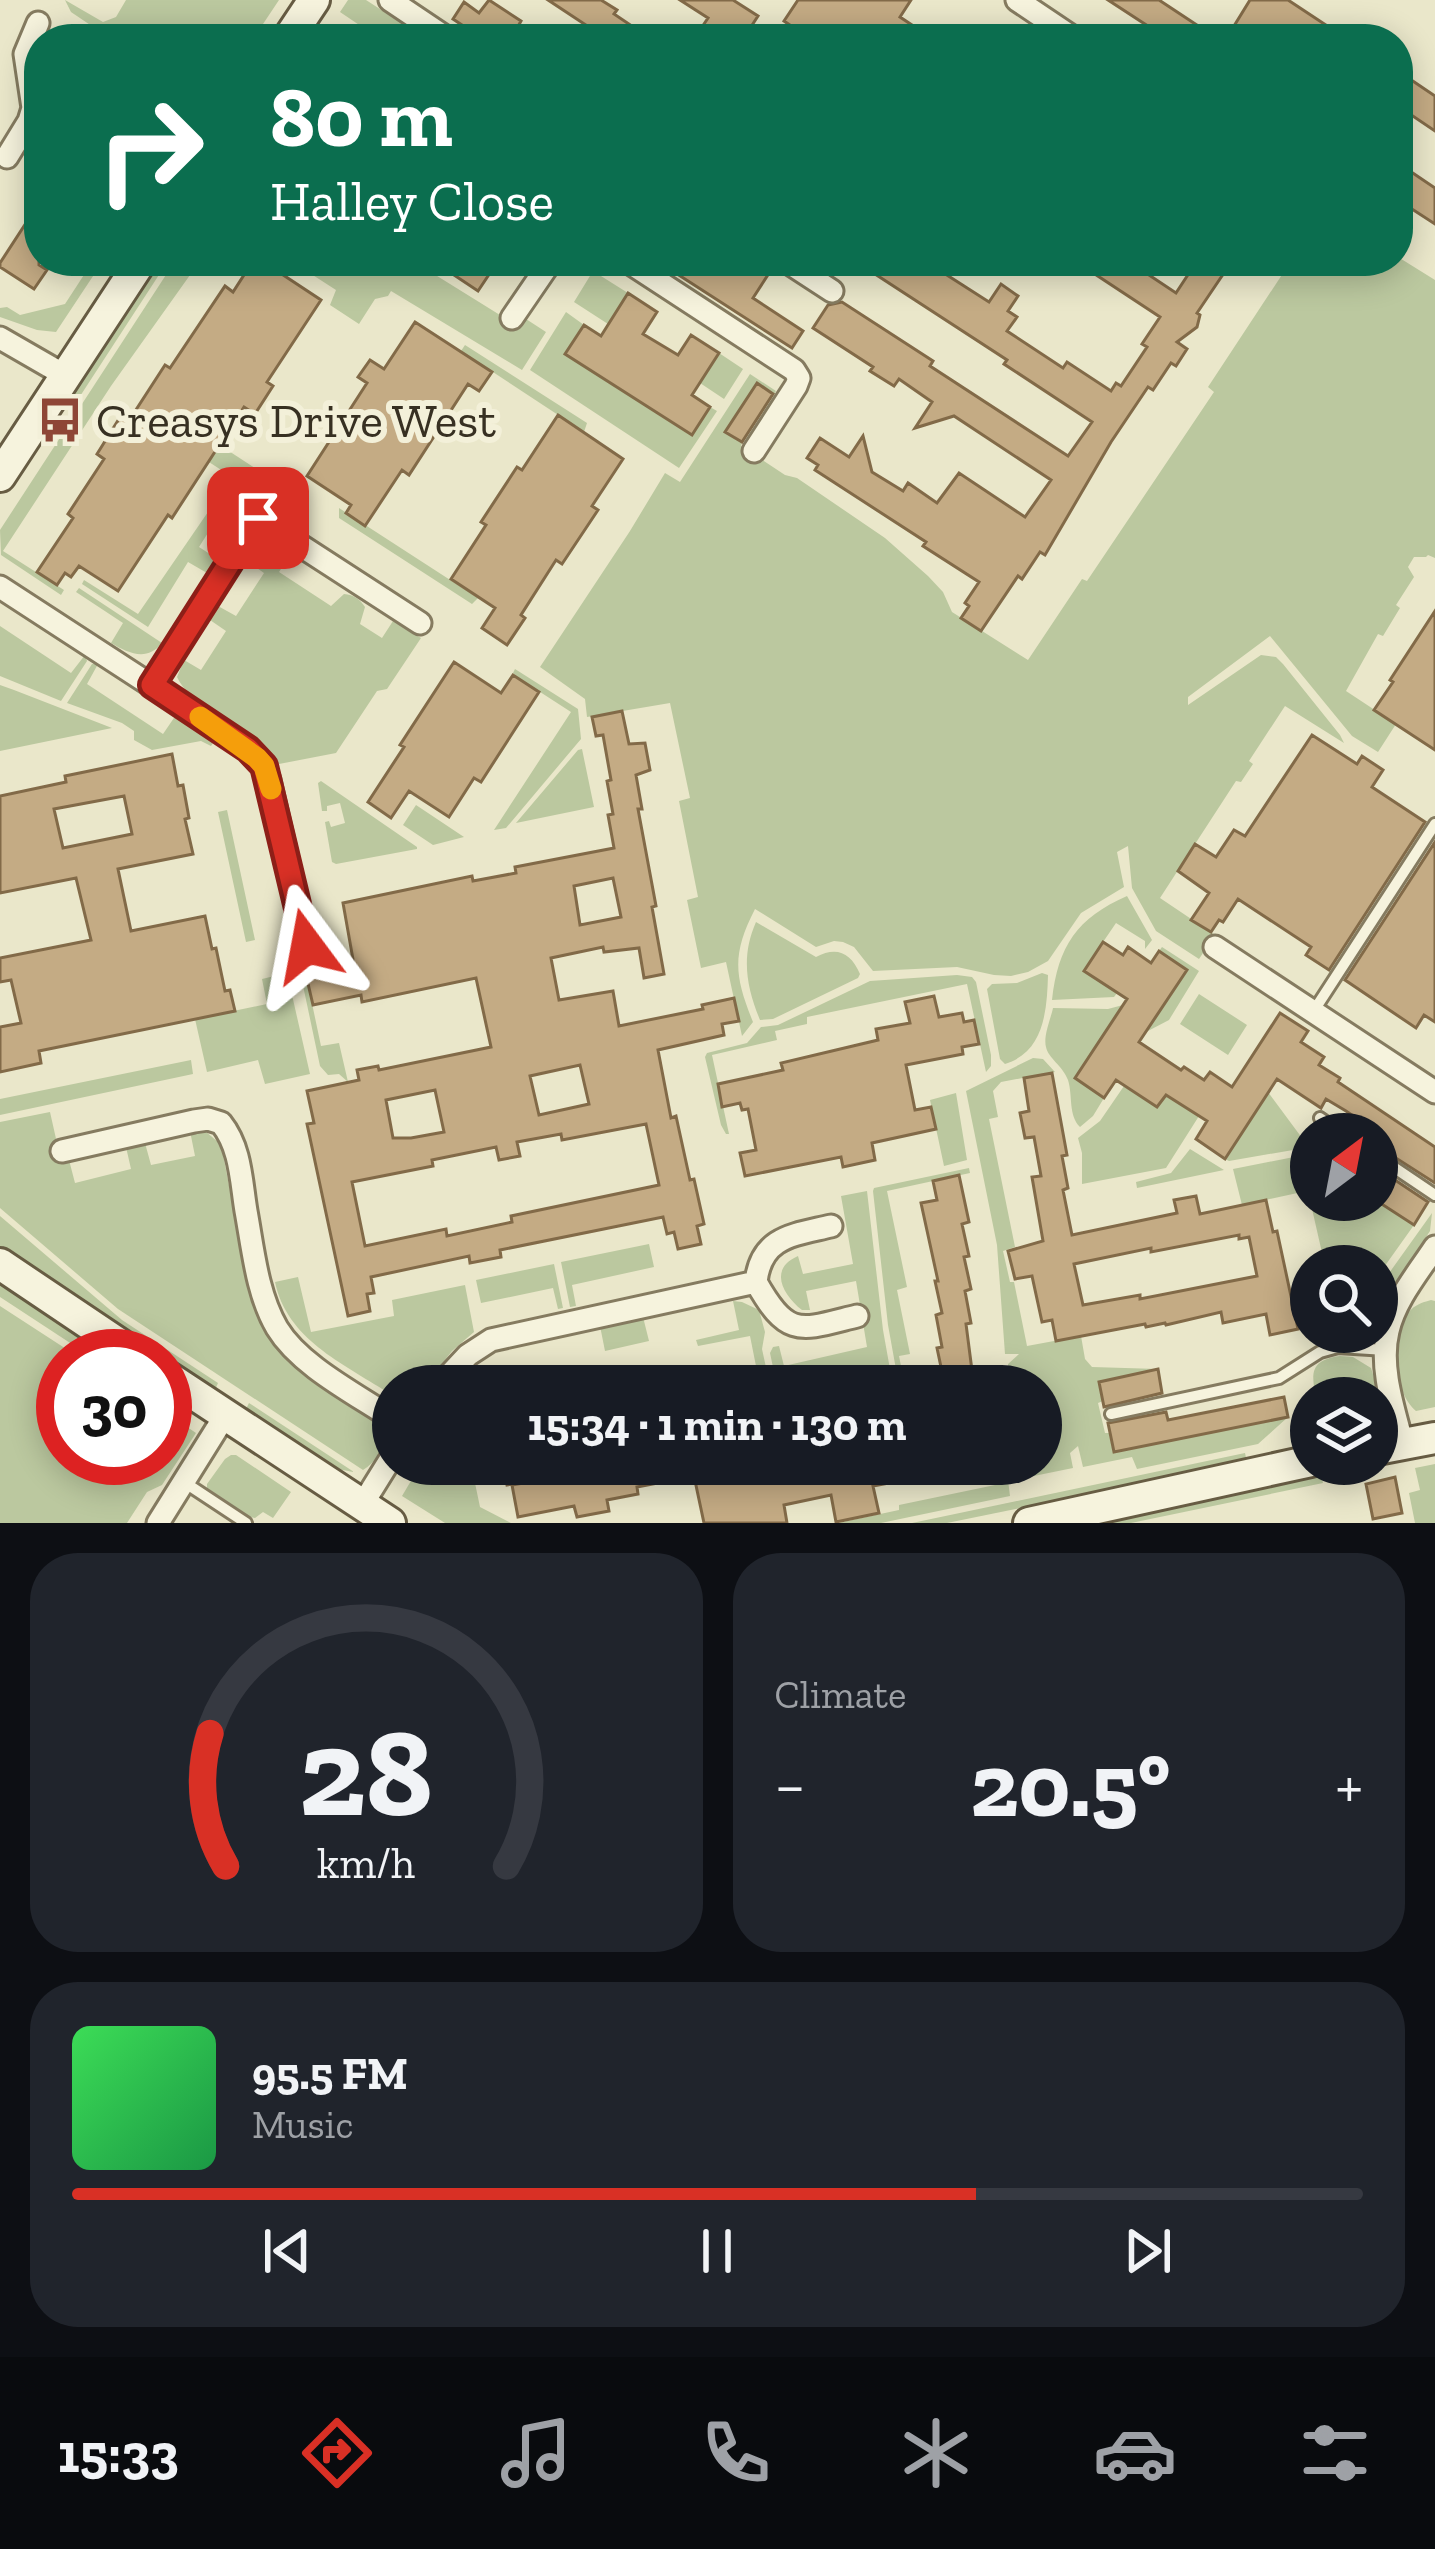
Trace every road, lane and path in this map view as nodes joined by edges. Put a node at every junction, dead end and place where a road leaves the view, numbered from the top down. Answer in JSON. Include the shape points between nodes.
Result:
{"nodes":[{"id":1,"x":390,"y":0,"type":"edge"},
{"id":2,"x":1017,"y":0,"type":"edge"},
{"id":3,"x":426,"y":24,"type":"edge"},
{"id":4,"x":1053,"y":24,"type":"edge"},
{"id":5,"x":24,"y":128,"type":"edge"},
{"id":6,"x":2,"y":160,"type":"edge"},
{"id":7,"x":131,"y":276,"type":"edge"},
{"id":8,"x":541,"y":276,"type":"edge"},
{"id":9,"x":650,"y":276,"type":"edge"},
{"id":10,"x":809,"y":276,"type":"edge"},
{"id":11,"x":832,"y":291,"type":"dead end"},
{"id":12,"x":512,"y":318,"type":"dead end"},
{"id":13,"x":0,"y":338,"type":"edge"},
{"id":14,"x":66,"y":376,"type":"junction"},
{"id":15,"x":754,"y":452,"type":"dead end"},
{"id":16,"x":0,"y":476,"type":"edge"},
{"id":17,"x":284,"y":479,"type":"dead end"},
{"id":18,"x":258,"y":518,"type":"junction"},
{"id":19,"x":0,"y":587,"type":"edge"},
{"id":20,"x":420,"y":623,"type":"dead end"},
{"id":21,"x":152,"y":685,"type":"junction"},
{"id":22,"x":1435,"y":824,"type":"edge"},
{"id":23,"x":307,"y":946,"type":"dead end"},
{"id":24,"x":1215,"y":947,"type":"dead end"},
{"id":25,"x":1313,"y":1012,"type":"junction"},
{"id":26,"x":1435,"y":1092,"type":"edge"},
{"id":27,"x":62,"y":1151,"type":"dead end"},
{"id":28,"x":1398,"y":1170,"type":"edge"},
{"id":29,"x":1435,"y":1195,"type":"edge"},
{"id":30,"x":831,"y":1226,"type":"dead end"},
{"id":31,"x":1435,"y":1247,"type":"edge"},
{"id":32,"x":0,"y":1264,"type":"edge"},
{"id":33,"x":1427,"y":1276,"type":"edge"},
{"id":34,"x":756,"y":1282,"type":"junction"},
{"id":35,"x":1398,"y":1310,"type":"edge"},
{"id":36,"x":857,"y":1316,"type":"dead end"},
{"id":37,"x":97,"y":1329,"type":"edge"},
{"id":38,"x":1320,"y":1353,"type":"edge"},
{"id":39,"x":459,"y":1365,"type":"edge"},
{"id":40,"x":192,"y":1392,"type":"edge"},
{"id":41,"x":372,"y":1405,"type":"edge"},
{"id":42,"x":226,"y":1414,"type":"junction"},
{"id":43,"x":1111,"y":1414,"type":"dead end"},
{"id":44,"x":1435,"y":1438,"type":"edge"},
{"id":45,"x":1398,"y":1445,"type":"edge"},
{"id":46,"x":1290,"y":1466,"type":"edge"},
{"id":47,"x":192,"y":1469,"type":"edge"},
{"id":48,"x":182,"y":1485,"type":"edge"},
{"id":49,"x":189,"y":1485,"type":"edge"},
{"id":50,"x":374,"y":1485,"type":"edge"},
{"id":51,"x":362,"y":1505,"type":"junction"},
{"id":52,"x":222,"y":1507,"type":"junction"},
{"id":53,"x":158,"y":1523,"type":"edge"},
{"id":54,"x":212,"y":1523,"type":"edge"},
{"id":55,"x":246,"y":1523,"type":"edge"},
{"id":56,"x":390,"y":1523,"type":"edge"},
{"id":57,"x":1029,"y":1523,"type":"edge"}],
"edges":[{"from":1,"to":3,"type":"street"},
{"from":2,"to":4,"type":"street"},
{"from":5,"to":6,"type":"street"},
{"from":7,"to":14,"type":"street"},
{"from":8,"to":12,"type":"street"},
{"from":9,"to":15,"type":"street","via":[[799,378]]},
{"from":10,"to":11,"type":"street"},
{"from":13,"to":14,"type":"street"},
{"from":14,"to":16,"type":"street"},
{"from":17,"to":18,"type":"lane"},
{"from":18,"to":20,"type":"street"},
{"from":18,"to":21,"type":"street"},
{"from":19,"to":21,"type":"street"},
{"from":21,"to":23,"type":"street","via":[[264,766]]},
{"from":22,"to":25,"type":"lane"},
{"from":24,"to":25,"type":"street"},
{"from":25,"to":26,"type":"street"},
{"from":27,"to":41,"type":"street","via":[[194,1121],[221,1123],[235,1145],[274,1324],[305,1359]]},
{"from":28,"to":29,"type":"lane"},
{"from":30,"to":34,"type":"street","via":[[772,1244]]},
{"from":31,"to":33,"type":"street"},
{"from":32,"to":37,"type":"street"},
{"from":33,"to":35,"type":"street"},
{"from":34,"to":36,"type":"street","via":[[795,1328]]},
{"from":34,"to":39,"type":"street","via":[[491,1340]]},
{"from":38,"to":43,"type":"lane","via":[[1280,1378]]},
{"from":40,"to":42,"type":"street"},
{"from":42,"to":47,"type":"street"},
{"from":42,"to":51,"type":"street"},
{"from":44,"to":45,"type":"street"},
{"from":46,"to":57,"type":"street"},
{"from":48,"to":53,"type":"street"},
{"from":49,"to":52,"type":"lane"},
{"from":50,"to":51,"type":"street"},
{"from":51,"to":56,"type":"street"},
{"from":52,"to":54,"type":"lane"},
{"from":52,"to":55,"type":"lane"}]}
